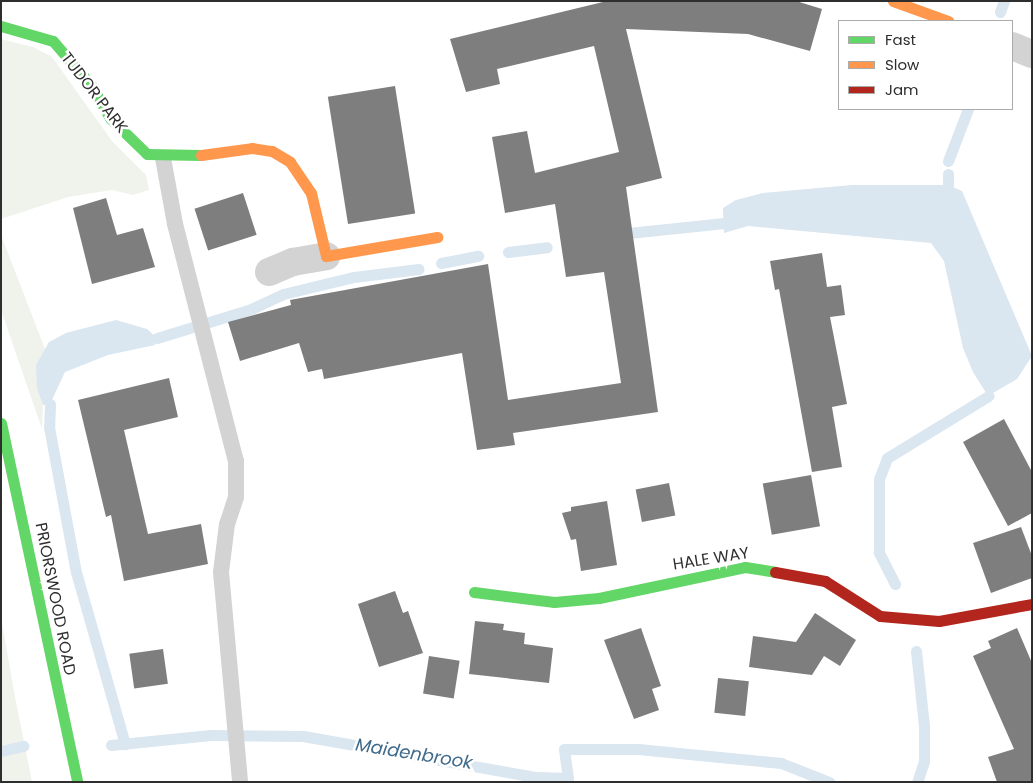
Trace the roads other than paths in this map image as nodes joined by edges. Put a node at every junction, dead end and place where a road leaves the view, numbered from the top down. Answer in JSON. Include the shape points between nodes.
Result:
{"nodes":[{"id":1,"x":893,"y":1,"type":"edge"},
{"id":2,"x":945,"y":20,"type":"edge"},
{"id":3,"x":1,"y":26,"type":"edge"},
{"id":4,"x":1013,"y":46,"type":"edge"},
{"id":5,"x":1032,"y":54,"type":"edge"},
{"id":6,"x":163,"y":158,"type":"junction"},
{"id":7,"x":436,"y":237,"type":"dead end"},
{"id":8,"x":326,"y":256,"type":"junction"},
{"id":9,"x":269,"y":272,"type":"dead end"},
{"id":10,"x":1,"y":423,"type":"edge"},
{"id":11,"x":474,"y":592,"type":"dead end"},
{"id":12,"x":1032,"y":604,"type":"edge"},
{"id":13,"x":77,"y":782,"type":"edge"},
{"id":14,"x":240,"y":782,"type":"edge"}],
"edges":[{"from":1,"to":2,"type":"street"},
{"from":3,"to":6,"type":"street","name":"TUDOR PARK","via":[[53,41],[133,143],[147,154]]},
{"from":4,"to":5,"type":"street"},
{"from":6,"to":8,"type":"street","name":"TUDOR PARK","via":[[252,148],[272,151],[290,162],[311,193]]},
{"from":6,"to":14,"type":"lane","via":[[197,312],[236,461],[236,496],[227,524],[221,572],[236,710]]},
{"from":7,"to":8,"type":"street"},
{"from":8,"to":9,"type":"street","via":[[293,262]]},
{"from":10,"to":13,"type":"street","name":"PRIORSWOOD ROAD"},
{"from":11,"to":12,"type":"street","name":"HALE WAY","via":[[554,602],[600,598],[745,567],[825,581],[880,616],[939,620]]}]}
